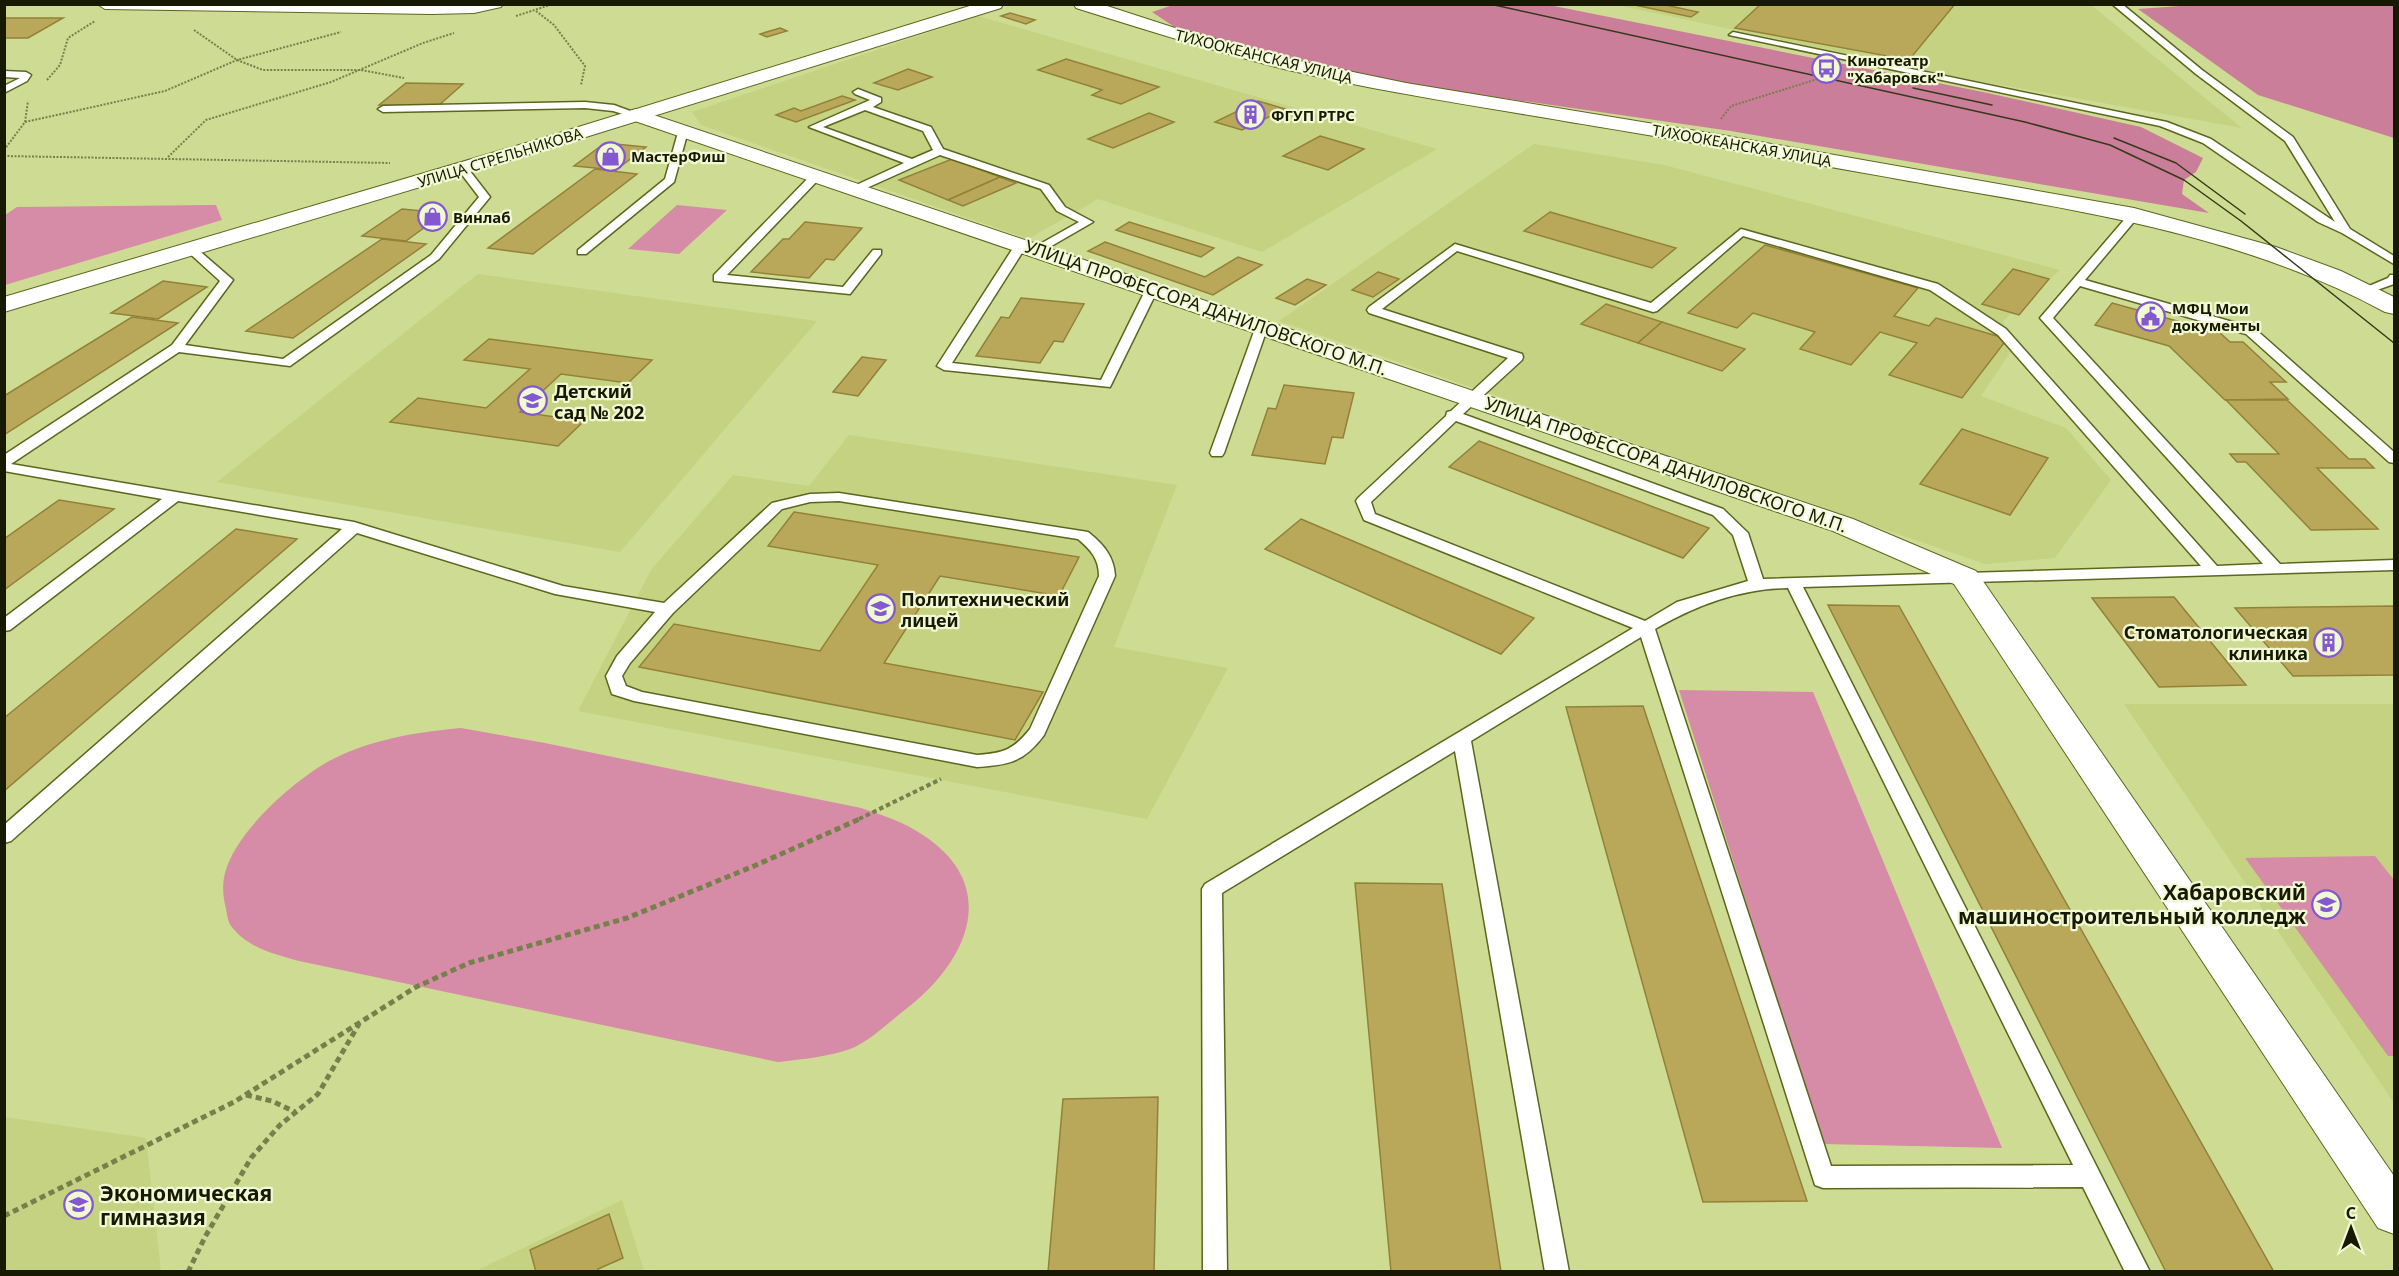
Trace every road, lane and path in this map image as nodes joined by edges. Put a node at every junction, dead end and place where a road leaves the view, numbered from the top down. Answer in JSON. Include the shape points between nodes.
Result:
{"nodes":[{"id":1,"x":495,"y":4,"type":"edge"},
{"id":2,"x":553,"y":4,"type":"edge"},
{"id":3,"x":995,"y":4,"type":"edge"},
{"id":4,"x":1082,"y":4,"type":"edge"},
{"id":5,"x":2115,"y":4,"type":"edge"},
{"id":6,"x":112,"y":5,"type":"edge"},
{"id":7,"x":513,"y":17,"type":"dead end"},
{"id":8,"x":188,"y":28,"type":"dead end"},
{"id":9,"x":340,"y":32,"type":"dead end"},
{"id":10,"x":458,"y":32,"type":"dead end"},
{"id":11,"x":1733,"y":35,"type":"dead end"},
{"id":12,"x":237,"y":60,"type":"junction"},
{"id":13,"x":1826,"y":69,"type":"dead end"},
{"id":14,"x":361,"y":70,"type":"junction"},
{"id":15,"x":4,"y":74,"type":"edge"},
{"id":16,"x":404,"y":78,"type":"dead end"},
{"id":17,"x":40,"y":87,"type":"dead end"},
{"id":18,"x":4,"y":90,"type":"edge"},
{"id":19,"x":858,"y":92,"type":"dead end"},
{"id":20,"x":34,"y":94,"type":"dead end"},
{"id":21,"x":865,"y":107,"type":"junction"},
{"id":22,"x":383,"y":109,"type":"dead end"},
{"id":23,"x":636,"y":115,"type":"junction"},
{"id":24,"x":25,"y":122,"type":"junction"},
{"id":25,"x":1716,"y":124,"type":"dead end"},
{"id":26,"x":683,"y":131,"type":"junction"},
{"id":27,"x":4,"y":150,"type":"edge"},
{"id":28,"x":939,"y":151,"type":"junction"},
{"id":29,"x":4,"y":156,"type":"edge"},
{"id":30,"x":168,"y":158,"type":"junction"},
{"id":31,"x":395,"y":163,"type":"dead end"},
{"id":32,"x":913,"y":163,"type":"junction"},
{"id":33,"x":462,"y":168,"type":"junction"},
{"id":34,"x":816,"y":176,"type":"junction"},
{"id":35,"x":856,"y":189,"type":"junction"},
{"id":36,"x":2134,"y":215,"type":"junction"},
{"id":37,"x":2346,"y":231,"type":"junction"},
{"id":38,"x":1029,"y":248,"type":"junction"},
{"id":39,"x":191,"y":249,"type":"junction"},
{"id":40,"x":582,"y":252,"type":"dead end"},
{"id":41,"x":877,"y":252,"type":"dead end"},
{"id":42,"x":2394,"y":261,"type":"edge"},
{"id":43,"x":2394,"y":278,"type":"edge"},
{"id":44,"x":2077,"y":281,"type":"junction"},
{"id":45,"x":1152,"y":289,"type":"junction"},
{"id":46,"x":2363,"y":291,"type":"junction"},
{"id":47,"x":4,"y":305,"type":"edge"},
{"id":48,"x":2394,"y":307,"type":"edge"},
{"id":49,"x":1262,"y":326,"type":"junction"},
{"id":50,"x":177,"y":348,"type":"junction"},
{"id":51,"x":1461,"y":406,"type":"junction"},
{"id":52,"x":1217,"y":453,"type":"dead end"},
{"id":53,"x":2394,"y":459,"type":"edge"},
{"id":54,"x":4,"y":462,"type":"edge"},
{"id":55,"x":4,"y":467,"type":"edge"},
{"id":56,"x":175,"y":496,"type":"junction"},
{"id":57,"x":354,"y":527,"type":"junction"},
{"id":58,"x":2394,"y":565,"type":"edge"},
{"id":59,"x":2274,"y":567,"type":"junction"},
{"id":60,"x":2212,"y":569,"type":"junction"},
{"id":61,"x":1965,"y":578,"type":"junction"},
{"id":62,"x":1793,"y":583,"type":"junction"},
{"id":63,"x":1757,"y":584,"type":"junction"},
{"id":64,"x":667,"y":609,"type":"junction"},
{"id":65,"x":4,"y":626,"type":"edge"},
{"id":66,"x":1646,"y":627,"type":"junction"},
{"id":67,"x":1462,"y":741,"type":"junction"},
{"id":68,"x":977,"y":761,"type":"junction"},
{"id":69,"x":4,"y":836,"type":"edge"},
{"id":70,"x":360,"y":1023,"type":"junction"},
{"id":71,"x":246,"y":1095,"type":"junction"},
{"id":72,"x":295,"y":1112,"type":"junction"},
{"id":73,"x":2090,"y":1176,"type":"junction"},
{"id":74,"x":2394,"y":1213,"type":"edge"},
{"id":75,"x":4,"y":1216,"type":"edge"},
{"id":76,"x":188,"y":1272,"type":"edge"},
{"id":77,"x":1215,"y":1272,"type":"edge"},
{"id":78,"x":1557,"y":1272,"type":"edge"},
{"id":79,"x":2138,"y":1272,"type":"edge"}],
"edges":[{"from":1,"to":6,"type":"street","via":[[432,9]]},
{"from":2,"to":7,"type":"path"},
{"from":3,"to":23,"type":"main road","name":"УЛИЦА СТРЕЛЬНИКОВА"},
{"from":4,"to":36,"type":"main road","name":"ТИХООКЕАНСКАЯ УЛИЦА","via":[[1288,64],[1406,89]]},
{"from":5,"to":37,"type":"lane","via":[[2289,139]]},
{"from":6,"to":17,"type":"path","via":[[68,38],[60,65]]},
{"from":8,"to":12,"type":"path"},
{"from":9,"to":12,"type":"path"},
{"from":10,"to":14,"type":"path"},
{"from":11,"to":37,"type":"lane","via":[[2163,124],[2207,141],[2322,220]]},
{"from":12,"to":14,"type":"path","via":[[281,72]]},
{"from":12,"to":24,"type":"path","via":[[165,91]]},
{"from":13,"to":25,"type":"path","via":[[1824,77],[1731,106]]},
{"from":14,"to":16,"type":"path"},
{"from":14,"to":30,"type":"path","via":[[206,120]]},
{"from":15,"to":18,"type":"lane","via":[[26,75]]},
{"from":19,"to":21,"type":"lane","via":[[878,100]]},
{"from":20,"to":24,"type":"path","via":[[27,101]]},
{"from":21,"to":28,"type":"lane","via":[[927,129]]},
{"from":21,"to":32,"type":"lane","via":[[814,127]]},
{"from":22,"to":23,"type":"lane","via":[[585,105]]},
{"from":23,"to":26,"type":"street","name":"УЛИЦА ПРОФЕССОРА ДАНИЛОВСКОГО М.П."},
{"from":23,"to":33,"type":"main road","name":"УЛИЦА СТРЕЛЬНИКОВА"},
{"from":24,"to":27,"type":"path"},
{"from":26,"to":34,"type":"street","name":"УЛИЦА ПРОФЕССОРА ДАНИЛОВСКОГО М.П."},
{"from":26,"to":40,"type":"lane","via":[[670,180]]},
{"from":28,"to":32,"type":"lane"},
{"from":28,"to":38,"type":"lane","via":[[1045,187],[1061,210],[1087,222]]},
{"from":29,"to":30,"type":"path"},
{"from":30,"to":31,"type":"path"},
{"from":32,"to":35,"type":"lane"},
{"from":33,"to":39,"type":"main road","name":"УЛИЦА СТРЕЛЬНИКОВА"},
{"from":33,"to":50,"type":"lane","via":[[485,197],[435,257],[285,363]]},
{"from":34,"to":35,"type":"street","name":"УЛИЦА ПРОФЕССОРА ДАНИЛОВСКОГО М.П."},
{"from":34,"to":41,"type":"lane","via":[[718,278],[846,291]]},
{"from":35,"to":38,"type":"street","name":"УЛИЦА ПРОФЕССОРА ДАНИЛОВСКОГО М.П."},
{"from":36,"to":44,"type":"lane"},
{"from":36,"to":46,"type":"main road","name":"ТИХООКЕАНСКАЯ УЛИЦА","via":[[2286,257]]},
{"from":37,"to":42,"type":"lane"},
{"from":38,"to":45,"type":"street","name":"УЛИЦА ПРОФЕССОРА ДАНИЛОВСКОГО М.П."},
{"from":38,"to":45,"type":"lane","via":[[944,366],[1105,384]]},
{"from":39,"to":47,"type":"main road","name":"УЛИЦА СТРЕЛЬНИКОВА"},
{"from":39,"to":50,"type":"lane","via":[[227,280]]},
{"from":43,"to":46,"type":"lane"},
{"from":44,"to":53,"type":"lane","via":[[2250,331]]},
{"from":44,"to":59,"type":"lane","via":[[2046,318]]},
{"from":45,"to":49,"type":"street","name":"УЛИЦА ПРОФЕССОРА ДАНИЛОВСКОГО М.П."},
{"from":46,"to":48,"type":"main road","name":"ТИХООКЕАНСКАЯ УЛИЦА"},
{"from":49,"to":51,"type":"street","name":"УЛИЦА ПРОФЕССОРА ДАНИЛОВСКОГО М.П."},
{"from":49,"to":52,"type":"lane"},
{"from":50,"to":54,"type":"lane"},
{"from":51,"to":60,"type":"lane","via":[[1516,357],[1373,310],[1455,247],[1653,308],[1741,232],[1934,287],[2002,332]]},
{"from":51,"to":61,"type":"street","name":"УЛИЦА ПРОФЕССОРА ДАНИЛОВСКОГО М.П.","via":[[1843,525]]},
{"from":51,"to":63,"type":"lane","via":[[1718,512],[1740,533]]},
{"from":51,"to":66,"type":"lane","via":[[1363,501],[1369,517]]},
{"from":55,"to":56,"type":"lane"},
{"from":56,"to":57,"type":"lane"},
{"from":56,"to":65,"type":"lane"},
{"from":57,"to":64,"type":"lane","via":[[561,591]]},
{"from":57,"to":69,"type":"lane"},
{"from":58,"to":59,"type":"lane"},
{"from":59,"to":60,"type":"lane"},
{"from":60,"to":61,"type":"lane"},
{"from":61,"to":62,"type":"lane"},
{"from":61,"to":74,"type":"street"},
{"from":62,"to":63,"type":"lane"},
{"from":62,"to":73,"type":"lane"},
{"from":63,"to":66,"type":"lane","via":[[1683,606]]},
{"from":64,"to":68,"type":"lane","via":[[623,660],[614,676],[618,690]]},
{"from":64,"to":68,"type":"lane","via":[[777,506],[810,498],[839,497],[1083,535],[1108,563],[1107,576],[1038,731],[1010,759]]},
{"from":66,"to":67,"type":"lane"},
{"from":66,"to":73,"type":"lane","via":[[1823,1177]]},
{"from":67,"to":77,"type":"lane","via":[[1212,889]]},
{"from":67,"to":78,"type":"lane"},
{"from":68,"to":70,"type":"path","via":[[875,812],[627,918],[469,963],[416,987]]},
{"from":70,"to":71,"type":"path"},
{"from":70,"to":72,"type":"path","via":[[318,1094]]},
{"from":71,"to":72,"type":"path"},
{"from":71,"to":75,"type":"path"},
{"from":72,"to":76,"type":"path","via":[[251,1158]]},
{"from":73,"to":79,"type":"lane"}]}
